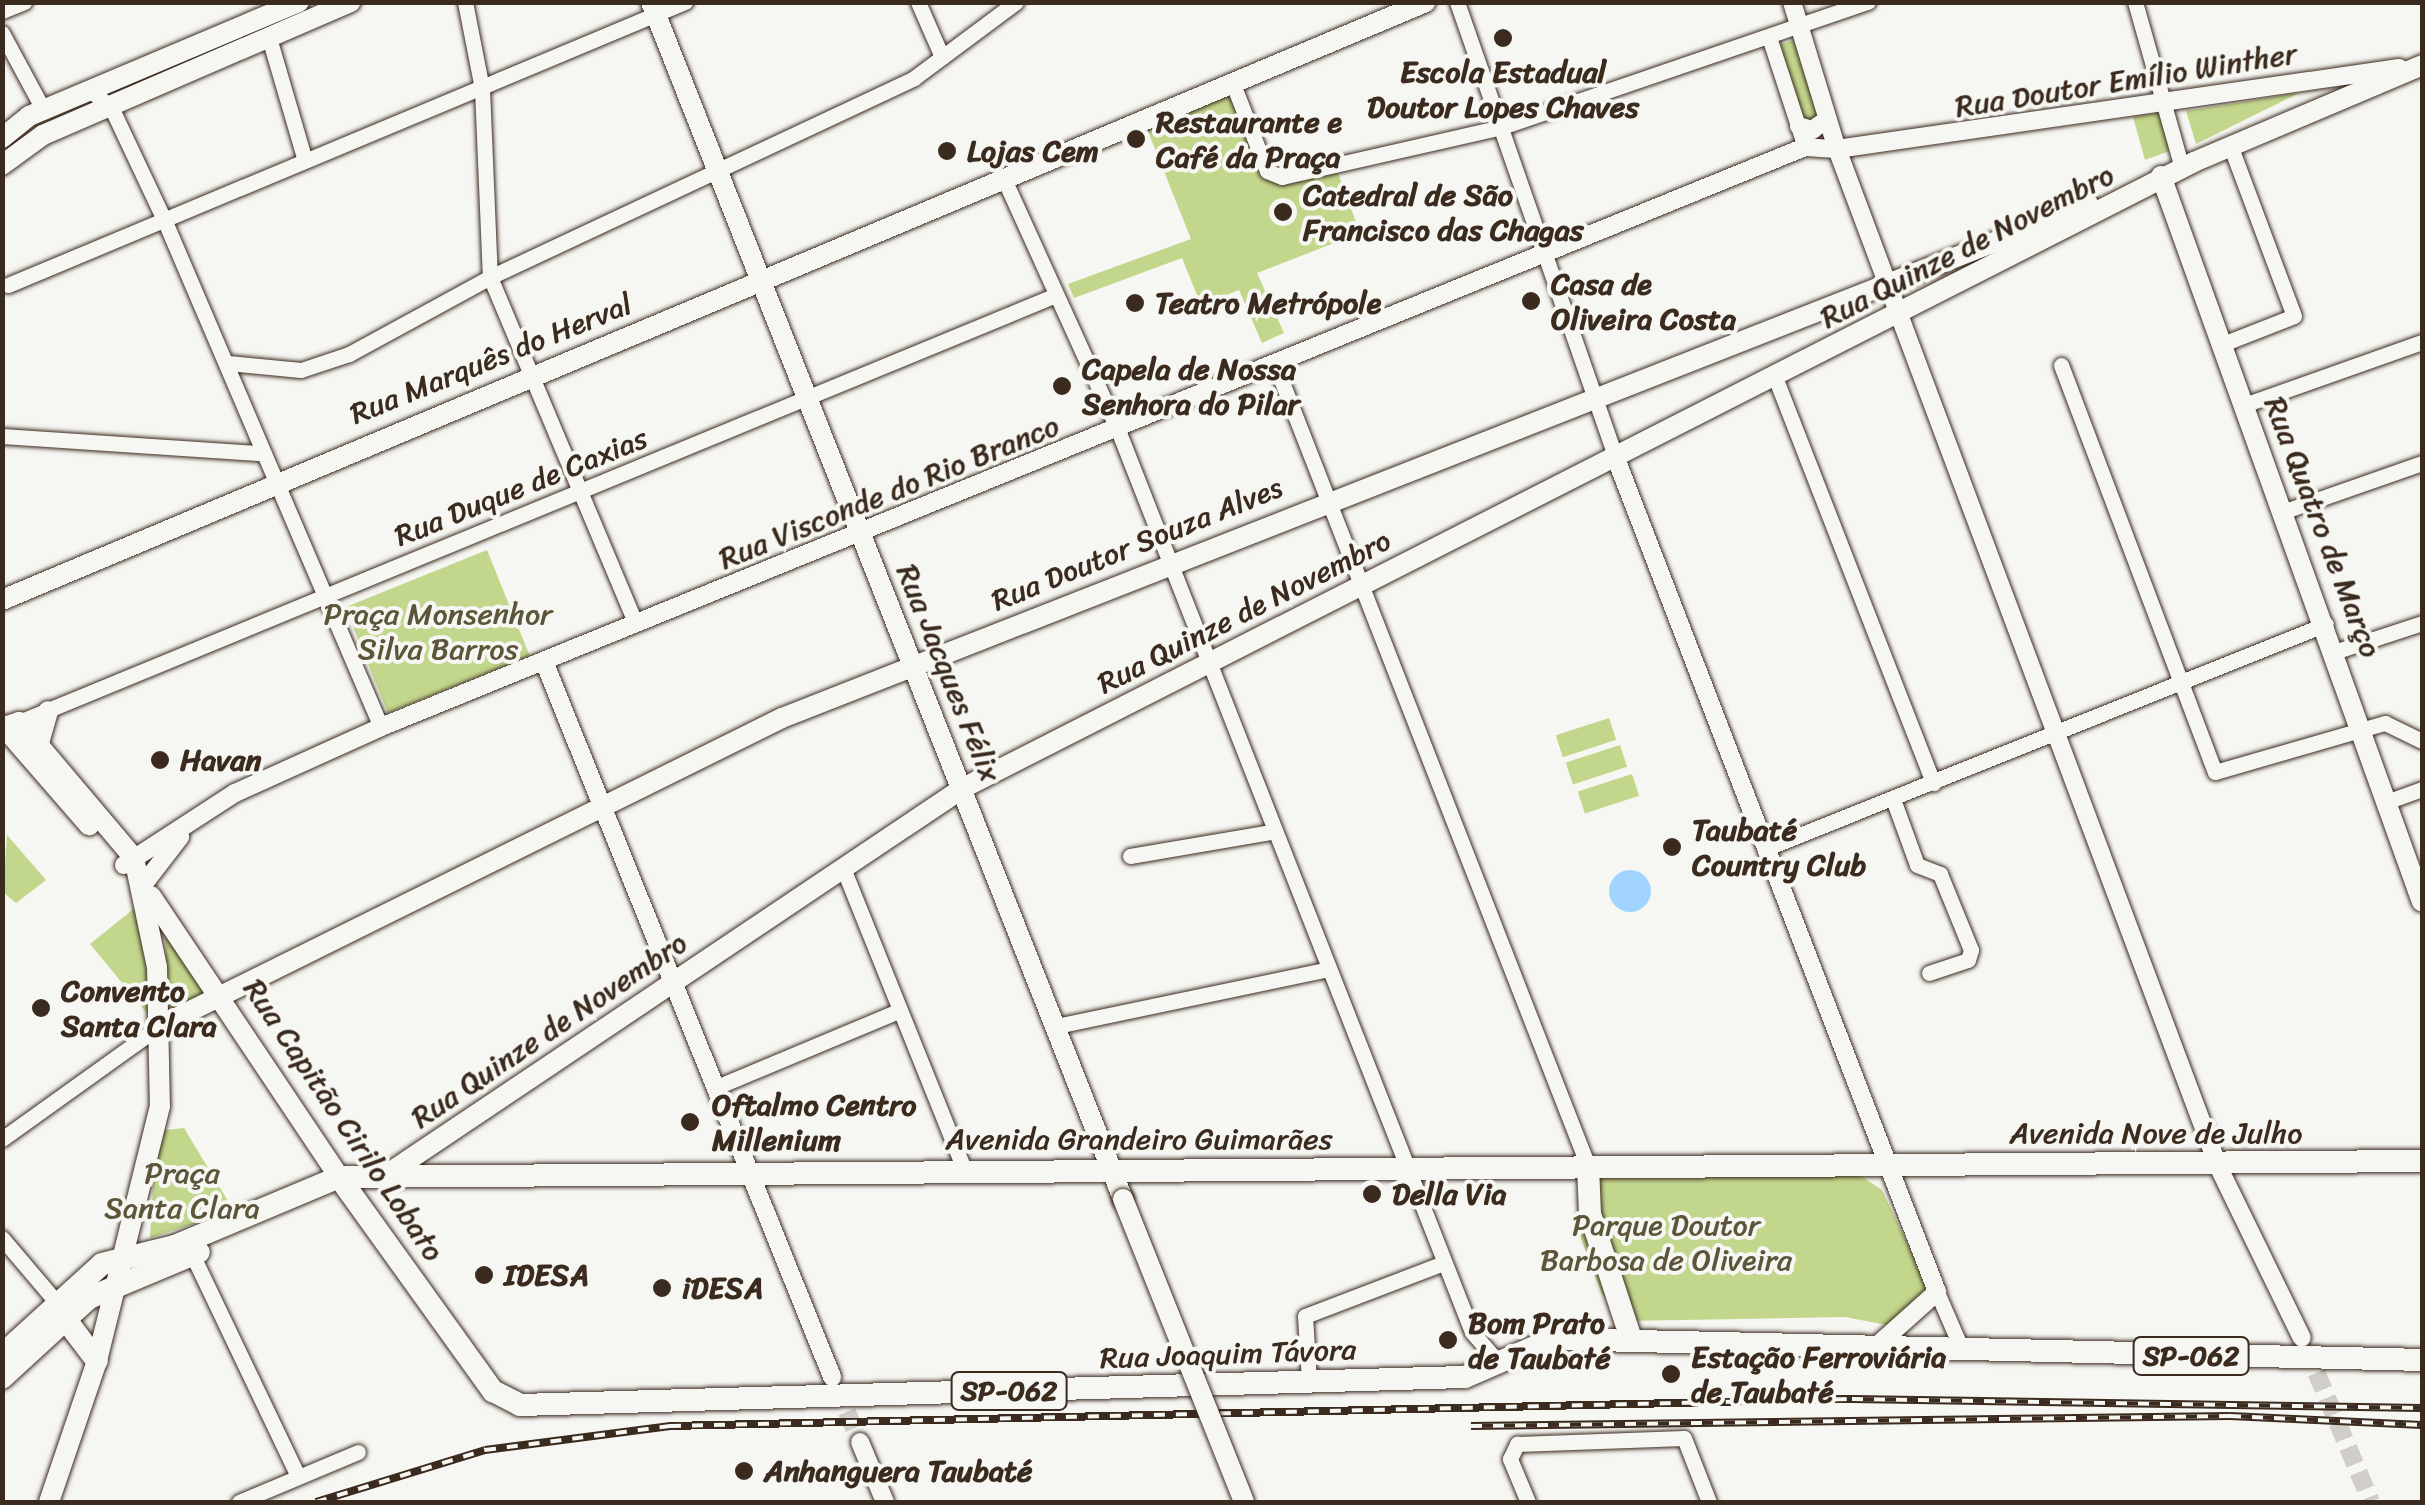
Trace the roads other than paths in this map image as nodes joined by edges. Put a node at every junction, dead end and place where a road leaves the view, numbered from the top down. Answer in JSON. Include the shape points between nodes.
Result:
{"nodes":[{"id":1,"x":24,"y":2,"type":"edge"},
{"id":2,"x":299,"y":2,"type":"edge"},
{"id":3,"x":351,"y":2,"type":"edge"},
{"id":4,"x":465,"y":2,"type":"edge"},
{"id":5,"x":685,"y":2,"type":"edge"},
{"id":6,"x":918,"y":2,"type":"edge"},
{"id":7,"x":1016,"y":2,"type":"edge"},
{"id":8,"x":1426,"y":2,"type":"edge"},
{"id":9,"x":1457,"y":2,"type":"edge"},
{"id":10,"x":1792,"y":2,"type":"edge"},
{"id":11,"x":1868,"y":2,"type":"edge"},
{"id":12,"x":2134,"y":2,"type":"edge"},
{"id":13,"x":275,"y":7,"type":"edge"},
{"id":14,"x":653,"y":8,"type":"edge"},
{"id":15,"x":2,"y":11,"type":"edge"},
{"id":16,"x":1798,"y":26,"type":"junction"},
{"id":17,"x":2,"y":33,"type":"edge"},
{"id":18,"x":1768,"y":37,"type":"junction"},
{"id":19,"x":270,"y":41,"type":"junction"},
{"id":20,"x":946,"y":55,"type":"junction"},
{"id":21,"x":191,"y":62,"type":"junction"},
{"id":22,"x":2422,"y":65,"type":"edge"},
{"id":23,"x":2399,"y":68,"type":"junction"},
{"id":24,"x":1232,"y":84,"type":"junction"},
{"id":25,"x":482,"y":89,"type":"junction"},
{"id":26,"x":92,"y":92,"type":"junction"},
{"id":27,"x":2169,"y":104,"type":"junction"},
{"id":28,"x":111,"y":107,"type":"junction"},
{"id":29,"x":48,"y":108,"type":"junction"},
{"id":30,"x":1828,"y":119,"type":"junction"},
{"id":31,"x":63,"y":126,"type":"junction"},
{"id":32,"x":1502,"y":126,"type":"junction"},
{"id":33,"x":1799,"y":126,"type":"junction"},
{"id":34,"x":2,"y":138,"type":"edge"},
{"id":35,"x":2230,"y":145,"type":"junction"},
{"id":36,"x":1806,"y":147,"type":"junction"},
{"id":37,"x":1838,"y":149,"type":"junction"},
{"id":38,"x":304,"y":157,"type":"junction"},
{"id":39,"x":2,"y":164,"type":"edge"},
{"id":40,"x":714,"y":171,"type":"junction"},
{"id":41,"x":2169,"y":175,"type":"junction"},
{"id":42,"x":1004,"y":179,"type":"junction"},
{"id":43,"x":166,"y":224,"type":"junction"},
{"id":44,"x":1540,"y":253,"type":"junction"},
{"id":45,"x":490,"y":276,"type":"junction"},
{"id":46,"x":1910,"y":276,"type":"junction"},
{"id":47,"x":760,"y":282,"type":"junction"},
{"id":48,"x":1888,"y":283,"type":"junction"},
{"id":49,"x":8,"y":284,"type":"dead end"},
{"id":50,"x":1056,"y":294,"type":"junction"},
{"id":51,"x":1919,"y":302,"type":"junction"},
{"id":52,"x":1898,"y":313,"type":"junction"},
{"id":53,"x":2422,"y":342,"type":"edge"},
{"id":54,"x":2220,"y":344,"type":"junction"},
{"id":55,"x":228,"y":363,"type":"junction"},
{"id":56,"x":1275,"y":364,"type":"junction"},
{"id":57,"x":2061,"y":365,"type":"dead end"},
{"id":58,"x":528,"y":374,"type":"junction"},
{"id":59,"x":1775,"y":377,"type":"junction"},
{"id":60,"x":1596,"y":399,"type":"junction"},
{"id":61,"x":809,"y":401,"type":"junction"},
{"id":62,"x":2244,"y":405,"type":"junction"},
{"id":63,"x":1118,"y":430,"type":"junction"},
{"id":64,"x":2,"y":436,"type":"edge"},
{"id":65,"x":260,"y":453,"type":"junction"},
{"id":66,"x":1615,"y":456,"type":"junction"},
{"id":67,"x":2422,"y":462,"type":"edge"},
{"id":68,"x":274,"y":480,"type":"junction"},
{"id":69,"x":581,"y":497,"type":"junction"},
{"id":70,"x":1330,"y":498,"type":"junction"},
{"id":71,"x":2282,"y":512,"type":"junction"},
{"id":72,"x":860,"y":531,"type":"junction"},
{"id":73,"x":1167,"y":567,"type":"junction"},
{"id":74,"x":1364,"y":584,"type":"junction"},
{"id":75,"x":328,"y":596,"type":"junction"},
{"id":76,"x":2,"y":600,"type":"edge"},
{"id":77,"x":2422,"y":623,"type":"edge"},
{"id":78,"x":636,"y":624,"type":"junction"},
{"id":79,"x":2326,"y":624,"type":"junction"},
{"id":80,"x":2337,"y":650,"type":"junction"},
{"id":81,"x":545,"y":664,"type":"junction"},
{"id":82,"x":916,"y":664,"type":"junction"},
{"id":83,"x":1206,"y":666,"type":"junction"},
{"id":84,"x":2178,"y":683,"type":"junction"},
{"id":85,"x":48,"y":711,"type":"junction"},
{"id":86,"x":7,"y":725,"type":"edge"},
{"id":87,"x":381,"y":727,"type":"junction"},
{"id":88,"x":2366,"y":729,"type":"junction"},
{"id":89,"x":2056,"y":733,"type":"junction"},
{"id":90,"x":39,"y":742,"type":"junction"},
{"id":91,"x":2422,"y":742,"type":"edge"},
{"id":92,"x":1934,"y":783,"type":"junction"},
{"id":93,"x":962,"y":788,"type":"junction"},
{"id":94,"x":2422,"y":789,"type":"edge"},
{"id":95,"x":1893,"y":799,"type":"junction"},
{"id":96,"x":2390,"y":801,"type":"junction"},
{"id":97,"x":600,"y":808,"type":"junction"},
{"id":98,"x":190,"y":826,"type":"junction"},
{"id":99,"x":1270,"y":832,"type":"junction"},
{"id":100,"x":1767,"y":848,"type":"junction"},
{"id":101,"x":1130,"y":856,"type":"dead end"},
{"id":102,"x":129,"y":862,"type":"junction"},
{"id":103,"x":843,"y":868,"type":"junction"},
{"id":104,"x":143,"y":885,"type":"junction"},
{"id":105,"x":2422,"y":902,"type":"edge"},
{"id":106,"x":1325,"y":970,"type":"junction"},
{"id":107,"x":1929,"y":973,"type":"dead end"},
{"id":108,"x":676,"y":981,"type":"junction"},
{"id":109,"x":222,"y":994,"type":"junction"},
{"id":110,"x":896,"y":1012,"type":"junction"},
{"id":111,"x":160,"y":1026,"type":"junction"},
{"id":112,"x":1056,"y":1026,"type":"junction"},
{"id":113,"x":719,"y":1086,"type":"junction"},
{"id":114,"x":2,"y":1138,"type":"edge"},
{"id":115,"x":1890,"y":1160,"type":"junction"},
{"id":116,"x":2422,"y":1161,"type":"edge"},
{"id":117,"x":1588,"y":1166,"type":"junction"},
{"id":118,"x":2218,"y":1166,"type":"junction"},
{"id":119,"x":1406,"y":1167,"type":"junction"},
{"id":120,"x":1112,"y":1168,"type":"junction"},
{"id":121,"x":755,"y":1170,"type":"junction"},
{"id":122,"x":965,"y":1170,"type":"junction"},
{"id":123,"x":389,"y":1173,"type":"junction"},
{"id":124,"x":343,"y":1182,"type":"junction"},
{"id":125,"x":2,"y":1238,"type":"edge"},
{"id":126,"x":192,"y":1254,"type":"junction"},
{"id":127,"x":118,"y":1259,"type":"junction"},
{"id":128,"x":1444,"y":1263,"type":"junction"},
{"id":129,"x":115,"y":1285,"type":"junction"},
{"id":130,"x":1937,"y":1292,"type":"junction"},
{"id":131,"x":60,"y":1313,"type":"junction"},
{"id":132,"x":2302,"y":1338,"type":"tunnel mouth"},
{"id":133,"x":1631,"y":1339,"type":"junction"},
{"id":134,"x":1881,"y":1342,"type":"junction"},
{"id":135,"x":1960,"y":1346,"type":"junction"},
{"id":136,"x":2,"y":1355,"type":"edge"},
{"id":137,"x":1496,"y":1360,"type":"junction"},
{"id":138,"x":2422,"y":1360,"type":"edge"},
{"id":139,"x":98,"y":1361,"type":"junction"},
{"id":140,"x":832,"y":1377,"type":"tunnel mouth"},
{"id":141,"x":2,"y":1378,"type":"edge"},
{"id":142,"x":1310,"y":1381,"type":"junction"},
{"id":143,"x":493,"y":1392,"type":"joint"},
{"id":144,"x":860,"y":1442,"type":"tunnel mouth"},
{"id":145,"x":358,"y":1452,"type":"dead end"},
{"id":146,"x":297,"y":1474,"type":"junction"},
{"id":147,"x":52,"y":1492,"type":"edge"},
{"id":148,"x":239,"y":1502,"type":"edge"},
{"id":149,"x":884,"y":1502,"type":"edge"},
{"id":150,"x":1244,"y":1502,"type":"edge"},
{"id":151,"x":1528,"y":1502,"type":"edge"},
{"id":152,"x":1709,"y":1502,"type":"edge"}],
"edges":[{"from":1,"to":15,"type":"street"},
{"from":2,"to":13,"type":"main road"},
{"from":3,"to":19,"type":"main road"},
{"from":4,"to":25,"type":"street"},
{"from":5,"to":14,"type":"street"},
{"from":6,"to":20,"type":"street"},
{"from":7,"to":20,"type":"street"},
{"from":8,"to":24,"type":"main road","name":"Rua Marquês do Herval"},
{"from":9,"to":32,"type":"street"},
{"from":10,"to":16,"type":"street"},
{"from":11,"to":16,"type":"street"},
{"from":12,"to":27,"type":"street","name":"Rua Quatro de Março"},
{"from":13,"to":21,"type":"main road"},
{"from":14,"to":25,"type":"street"},
{"from":14,"to":40,"type":"main road","name":"Rua Jacques Félix"},
{"from":16,"to":18,"type":"street"},
{"from":16,"to":30,"type":"street"},
{"from":17,"to":29,"type":"street"},
{"from":18,"to":32,"type":"street"},
{"from":18,"to":33,"type":"street"},
{"from":19,"to":21,"type":"main road"},
{"from":19,"to":38,"type":"street"},
{"from":20,"to":40,"type":"street"},
{"from":21,"to":26,"type":"main road"},
{"from":21,"to":28,"type":"main road"},
{"from":22,"to":23,"type":"main road","name":"Rua Doutor Emílio Winther"},
{"from":23,"to":27,"type":"street","name":"Rua Doutor Emílio Winther"},
{"from":23,"to":35,"type":"main road","name":"Rua Quinze de Novembro"},
{"from":24,"to":32,"type":"street","via":[[1267,171],[1282,177]]},
{"from":24,"to":42,"type":"main road","name":"Rua Marquês do Herval"},
{"from":25,"to":38,"type":"street"},
{"from":25,"to":45,"type":"street"},
{"from":26,"to":28,"type":"street"},
{"from":26,"to":29,"type":"main road"},
{"from":27,"to":37,"type":"street","name":"Rua Doutor Emílio Winther"},
{"from":27,"to":41,"type":"street","name":"Rua Quatro de Março"},
{"from":28,"to":31,"type":"main road"},
{"from":28,"to":43,"type":"street"},
{"from":29,"to":31,"type":"main road"},
{"from":29,"to":34,"type":"main road"},
{"from":30,"to":33,"type":"street","via":[[1812,130]]},
{"from":30,"to":37,"type":"street"},
{"from":31,"to":39,"type":"main road"},
{"from":32,"to":44,"type":"street"},
{"from":33,"to":36,"type":"street"},
{"from":35,"to":41,"type":"main road","name":"Rua Quinze de Novembro"},
{"from":35,"to":54,"type":"street","via":[[2294,316]]},
{"from":36,"to":37,"type":"street","name":"Rua Visconde do Rio Branco"},
{"from":36,"to":44,"type":"street","name":"Rua Visconde do Rio Branco"},
{"from":37,"to":48,"type":"street"},
{"from":38,"to":43,"type":"street"},
{"from":40,"to":45,"type":"street"},
{"from":40,"to":47,"type":"main road","name":"Rua Jacques Félix"},
{"from":41,"to":46,"type":"main road","name":"Rua Doutor Souza Alves"},
{"from":41,"to":51,"type":"main road","name":"Rua Quinze de Novembro"},
{"from":41,"to":54,"type":"main road","name":"Rua Quatro de Março"},
{"from":42,"to":47,"type":"main road","name":"Rua Marquês do Herval"},
{"from":42,"to":50,"type":"street"},
{"from":43,"to":49,"type":"street"},
{"from":43,"to":55,"type":"street"},
{"from":44,"to":56,"type":"street","name":"Rua Visconde do Rio Branco"},
{"from":44,"to":60,"type":"street"},
{"from":45,"to":55,"type":"street","via":[[322,366]]},
{"from":45,"to":58,"type":"street"},
{"from":46,"to":48,"type":"main road","name":"Rua Doutor Souza Alves"},
{"from":46,"to":51,"type":"main road","via":[[1909,294]]},
{"from":47,"to":58,"type":"main road","name":"Rua Marquês do Herval"},
{"from":47,"to":61,"type":"main road","name":"Rua Jacques Félix"},
{"from":48,"to":52,"type":"street"},
{"from":48,"to":60,"type":"main road","name":"Rua Doutor Souza Alves"},
{"from":50,"to":61,"type":"street","name":"Rua Duque de Caxias"},
{"from":50,"to":63,"type":"street"},
{"from":51,"to":52,"type":"main road","name":"Rua Quinze de Novembro"},
{"from":52,"to":59,"type":"main road","name":"Rua Quinze de Novembro"},
{"from":52,"to":89,"type":"street"},
{"from":53,"to":62,"type":"street"},
{"from":54,"to":62,"type":"main road","name":"Rua Quatro de Março"},
{"from":55,"to":65,"type":"street"},
{"from":56,"to":63,"type":"street","name":"Rua Visconde do Rio Branco"},
{"from":56,"to":70,"type":"street"},
{"from":57,"to":84,"type":"street"},
{"from":58,"to":68,"type":"main road","name":"Rua Marquês do Herval"},
{"from":58,"to":69,"type":"street"},
{"from":59,"to":66,"type":"main road","name":"Rua Quinze de Novembro"},
{"from":59,"to":92,"type":"street"},
{"from":60,"to":66,"type":"street"},
{"from":60,"to":70,"type":"main road","name":"Rua Doutor Souza Alves"},
{"from":61,"to":69,"type":"street","name":"Rua Duque de Caxias"},
{"from":61,"to":72,"type":"main road","name":"Rua Jacques Félix"},
{"from":62,"to":71,"type":"main road","name":"Rua Quatro de Março"},
{"from":63,"to":72,"type":"street","name":"Rua Visconde do Rio Branco"},
{"from":63,"to":73,"type":"street"},
{"from":64,"to":65,"type":"street"},
{"from":65,"to":68,"type":"street"},
{"from":66,"to":74,"type":"main road","name":"Rua Quinze de Novembro"},
{"from":66,"to":100,"type":"street"},
{"from":67,"to":71,"type":"street"},
{"from":68,"to":75,"type":"street"},
{"from":68,"to":76,"type":"main road","name":"Rua Marquês do Herval"},
{"from":69,"to":75,"type":"street","name":"Rua Duque de Caxias"},
{"from":69,"to":78,"type":"street"},
{"from":70,"to":73,"type":"main road","name":"Rua Doutor Souza Alves"},
{"from":70,"to":74,"type":"street"},
{"from":71,"to":79,"type":"main road","name":"Rua Quatro de Março"},
{"from":72,"to":78,"type":"street","name":"Rua Visconde do Rio Branco"},
{"from":72,"to":82,"type":"main road","name":"Rua Jacques Félix"},
{"from":73,"to":82,"type":"main road","name":"Rua Doutor Souza Alves"},
{"from":73,"to":83,"type":"street"},
{"from":74,"to":83,"type":"main road","name":"Rua Quinze de Novembro"},
{"from":74,"to":117,"type":"street"},
{"from":75,"to":85,"type":"street","name":"Rua Duque de Caxias"},
{"from":75,"to":87,"type":"street"},
{"from":77,"to":80,"type":"street"},
{"from":78,"to":81,"type":"street","name":"Rua Visconde do Rio Branco"},
{"from":79,"to":80,"type":"main road","name":"Rua Quatro de Março"},
{"from":79,"to":84,"type":"street"},
{"from":80,"to":88,"type":"main road","name":"Rua Quatro de Março"},
{"from":81,"to":87,"type":"street","name":"Rua Visconde do Rio Branco"},
{"from":81,"to":97,"type":"street"},
{"from":82,"to":93,"type":"main road","name":"Rua Jacques Félix"},
{"from":82,"to":97,"type":"main road","name":"Rua Doutor Souza Alves"},
{"from":83,"to":93,"type":"main road","name":"Rua Quinze de Novembro"},
{"from":83,"to":99,"type":"street"},
{"from":84,"to":88,"type":"street","via":[[2215,772]]},
{"from":84,"to":89,"type":"street"},
{"from":85,"to":86,"type":"street","name":"Rua Duque de Caxias"},
{"from":85,"to":90,"type":"main road"},
{"from":86,"to":90,"type":"main road"},
{"from":86,"to":102,"type":"main road"},
{"from":87,"to":98,"type":"street","name":"Rua Visconde do Rio Branco","via":[[234,794]]},
{"from":88,"to":91,"type":"street","via":[[2386,723]]},
{"from":88,"to":96,"type":"main road","name":"Rua Quatro de Março"},
{"from":89,"to":92,"type":"street"},
{"from":89,"to":118,"type":"street"},
{"from":90,"to":102,"type":"main road"},
{"from":92,"to":95,"type":"street"},
{"from":93,"to":103,"type":"main road","name":"Rua Quinze de Novembro"},
{"from":93,"to":112,"type":"main road","name":"Rua Jacques Félix"},
{"from":94,"to":96,"type":"street"},
{"from":95,"to":100,"type":"street"},
{"from":95,"to":107,"type":"street","via":[[1917,865],[1940,874],[1971,950],[1968,960]]},
{"from":96,"to":105,"type":"main road","name":"Rua Quatro de Março"},
{"from":97,"to":108,"type":"street"},
{"from":97,"to":109,"type":"main road","name":"Rua Doutor Souza Alves"},
{"from":98,"to":102,"type":"street","name":"Rua Visconde do Rio Branco"},
{"from":98,"to":104,"type":"street","name":"Rua Visconde do Rio Branco"},
{"from":99,"to":101,"type":"street"},
{"from":99,"to":106,"type":"street"},
{"from":100,"to":115,"type":"street"},
{"from":102,"to":104,"type":"main road"},
{"from":103,"to":108,"type":"main road","name":"Rua Quinze de Novembro"},
{"from":103,"to":110,"type":"street"},
{"from":104,"to":109,"type":"main road","name":"Rua Capitão Cirilo Lobato"},
{"from":104,"to":111,"type":"main road"},
{"from":106,"to":112,"type":"street"},
{"from":106,"to":119,"type":"street"},
{"from":108,"to":113,"type":"street"},
{"from":108,"to":123,"type":"main road","name":"Rua Quinze de Novembro"},
{"from":109,"to":111,"type":"main road","name":"Rua Doutor Souza Alves"},
{"from":109,"to":124,"type":"main road","name":"Rua Capitão Cirilo Lobato"},
{"from":110,"to":113,"type":"street"},
{"from":110,"to":122,"type":"street"},
{"from":111,"to":114,"type":"street"},
{"from":111,"to":127,"type":"main road","via":[[160,1106]]},
{"from":112,"to":120,"type":"main road","name":"Rua Jacques Félix"},
{"from":113,"to":121,"type":"street"},
{"from":115,"to":117,"type":"main road","name":"Avenida Grandeiro Guimarães"},
{"from":115,"to":118,"type":"main road","name":"Avenida Nove de Julho"},
{"from":115,"to":130,"type":"street"},
{"from":116,"to":118,"type":"main road","name":"Avenida Nove de Julho"},
{"from":117,"to":119,"type":"main road","name":"Avenida Grandeiro Guimarães"},
{"from":117,"to":133,"type":"main road","via":[[1590,1214]]},
{"from":118,"to":132,"type":"street"},
{"from":119,"to":120,"type":"main road","name":"Avenida Grandeiro Guimarães"},
{"from":119,"to":128,"type":"street"},
{"from":120,"to":122,"type":"main road","name":"Avenida Grandeiro Guimarães"},
{"from":120,"to":150,"type":"main road","name":"Rua Jacques Félix","bridge":true},
{"from":121,"to":122,"type":"main road","name":"Avenida Grandeiro Guimarães"},
{"from":121,"to":123,"type":"main road","name":"Avenida Grandeiro Guimarães"},
{"from":121,"to":140,"type":"street"},
{"from":123,"to":124,"type":"main road","name":"Rua Quinze de Novembro"},
{"from":124,"to":126,"type":"main road","name":"Rua Quinze de Novembro"},
{"from":124,"to":127,"type":"main road","name":"Rua Quinze de Novembro","via":[[174,1246]]},
{"from":124,"to":143,"type":"main road","name":"Rua Capitão Cirilo Lobato","number":"SP-062"},
{"from":125,"to":131,"type":"street"},
{"from":126,"to":129,"type":"main road","name":"Rua Quinze de Novembro"},
{"from":126,"to":146,"type":"street"},
{"from":127,"to":129,"type":"main road"},
{"from":127,"to":131,"type":"main road"},
{"from":128,"to":137,"type":"street","via":[[1472,1332]]},
{"from":128,"to":142,"type":"street","via":[[1305,1316]]},
{"from":129,"to":131,"type":"main road","name":"Rua Quinze de Novembro"},
{"from":129,"to":139,"type":"main road"},
{"from":130,"to":134,"type":"street"},
{"from":130,"to":135,"type":"street"},
{"from":131,"to":136,"type":"main road"},
{"from":131,"to":139,"type":"main road","via":[[88,1339]]},
{"from":131,"to":141,"type":"main road"},
{"from":133,"to":134,"type":"main road","name":"Rua Joaquim Távora","number":"SP-062"},
{"from":133,"to":137,"type":"main road","name":"Rua Joaquim Távora","number":"SP-062","via":[[1553,1339]]},
{"from":134,"to":135,"type":"main road","name":"Rua Joaquim Távora","number":"SP-062"},
{"from":135,"to":138,"type":"main road","number":"SP-062"},
{"from":137,"to":142,"type":"main road","name":"Rua Joaquim Távora","number":"SP-062","via":[[1465,1376]]},
{"from":139,"to":147,"type":"main road"},
{"from":142,"to":143,"type":"main road","name":"Rua Joaquim Távora","number":"SP-062","via":[[535,1406]]},
{"from":144,"to":149,"type":"street"},
{"from":145,"to":146,"type":"street"},
{"from":146,"to":148,"type":"street"},
{"from":151,"to":152,"type":"street","via":[[1510,1459],[1517,1444],[1684,1438]]}]}
